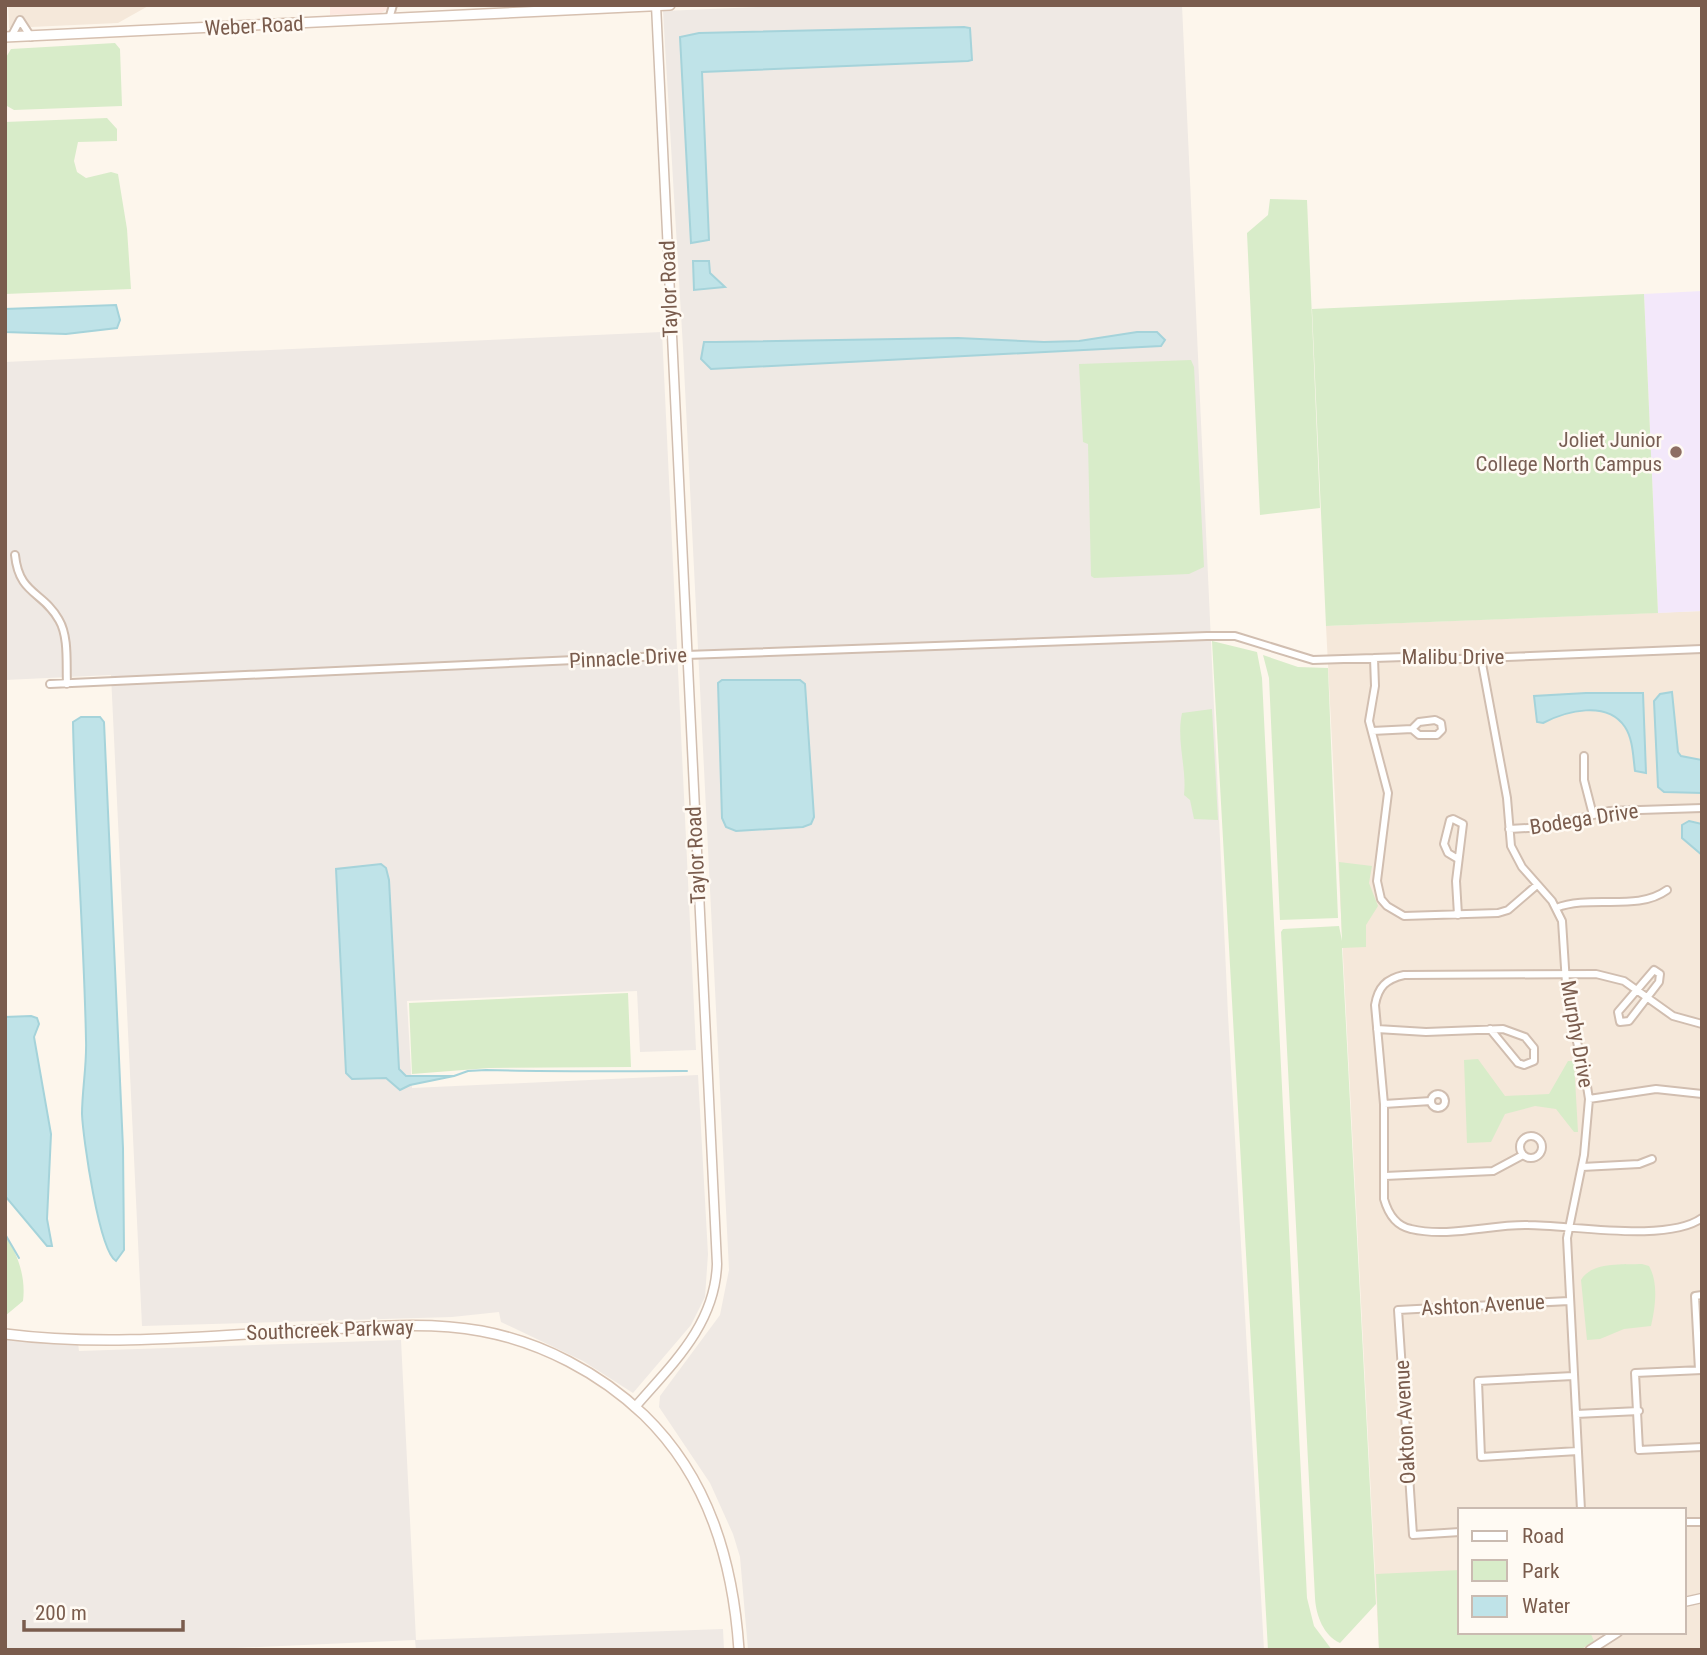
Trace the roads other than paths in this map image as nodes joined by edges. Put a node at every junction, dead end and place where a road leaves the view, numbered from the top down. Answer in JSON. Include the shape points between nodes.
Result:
{"nodes":[{"id":1,"x":670,"y":5,"type":"edge"},
{"id":2,"x":656,"y":6,"type":"edge"},
{"id":3,"x":389,"y":10,"type":"edge"},
{"id":4,"x":8,"y":37,"type":"edge"},
{"id":5,"x":32,"y":37,"type":"junction"},
{"id":6,"x":15,"y":555,"type":"dead end"},
{"id":7,"x":1207,"y":636,"type":"joint"},
{"id":8,"x":1702,"y":649,"type":"edge"},
{"id":9,"x":686,"y":654,"type":"junction"},
{"id":10,"x":1374,"y":658,"type":"junction"},
{"id":11,"x":1481,"y":658,"type":"junction"},
{"id":12,"x":50,"y":684,"type":"dead end"},
{"id":13,"x":67,"y":684,"type":"junction"},
{"id":14,"x":1412,"y":729,"type":"dead end"},
{"id":15,"x":1372,"y":731,"type":"junction"},
{"id":16,"x":1584,"y":756,"type":"dead end"},
{"id":17,"x":1702,"y":808,"type":"edge"},
{"id":18,"x":1593,"y":815,"type":"junction"},
{"id":19,"x":1509,"y":829,"type":"junction"},
{"id":20,"x":1458,"y":859,"type":"junction"},
{"id":21,"x":1537,"y":885,"type":"junction"},
{"id":22,"x":1667,"y":890,"type":"dead end"},
{"id":23,"x":1556,"y":908,"type":"junction"},
{"id":24,"x":1458,"y":915,"type":"junction"},
{"id":25,"x":1566,"y":974,"type":"junction"},
{"id":26,"x":1635,"y":989,"type":"junction"},
{"id":27,"x":1647,"y":999,"type":"junction"},
{"id":28,"x":1702,"y":1024,"type":"edge"},
{"id":29,"x":1490,"y":1029,"type":"junction"},
{"id":30,"x":1377,"y":1030,"type":"junction"},
{"id":31,"x":1702,"y":1094,"type":"edge"},
{"id":32,"x":1588,"y":1099,"type":"junction"},
{"id":33,"x":1431,"y":1101,"type":"dead end"},
{"id":34,"x":1384,"y":1104,"type":"junction"},
{"id":35,"x":1521,"y":1156,"type":"dead end"},
{"id":36,"x":1652,"y":1159,"type":"dead end"},
{"id":37,"x":1582,"y":1167,"type":"junction"},
{"id":38,"x":1385,"y":1176,"type":"junction"},
{"id":39,"x":1701,"y":1220,"type":"edge"},
{"id":40,"x":1567,"y":1228,"type":"junction"},
{"id":41,"x":1702,"y":1295,"type":"edge"},
{"id":42,"x":1569,"y":1301,"type":"junction"},
{"id":43,"x":1398,"y":1310,"type":"joint"},
{"id":44,"x":5,"y":1334,"type":"edge"},
{"id":45,"x":1700,"y":1370,"type":"edge"},
{"id":46,"x":1573,"y":1376,"type":"junction"},
{"id":47,"x":635,"y":1407,"type":"junction"},
{"id":48,"x":1639,"y":1411,"type":"junction"},
{"id":49,"x":1576,"y":1414,"type":"junction"},
{"id":50,"x":1702,"y":1447,"type":"edge"},
{"id":51,"x":1578,"y":1451,"type":"junction"},
{"id":52,"x":1581,"y":1508,"type":"edge"},
{"id":53,"x":1458,"y":1532,"type":"edge"},
{"id":54,"x":1600,"y":1634,"type":"edge"},
{"id":55,"x":1615,"y":1634,"type":"edge"},
{"id":56,"x":1604,"y":1641,"type":"junction"},
{"id":57,"x":739,"y":1650,"type":"edge"},
{"id":58,"x":1590,"y":1650,"type":"edge"},
{"id":59,"x":1610,"y":1650,"type":"edge"}],
"edges":[{"from":1,"to":2,"type":"main road","name":"Weber Road"},
{"from":2,"to":3,"type":"main road","name":"Weber Road"},
{"from":2,"to":9,"type":"street","name":"Taylor Road"},
{"from":3,"to":5,"type":"main road","name":"Weber Road"},
{"from":4,"to":5,"type":"main road","name":"Weber Road"},
{"from":4,"to":5,"type":"street","via":[[20,20]]},
{"from":6,"to":13,"type":"street","via":[[23,585],[52,609],[62,626]]},
{"from":7,"to":9,"type":"street","name":"Pinnacle Drive"},
{"from":7,"to":10,"type":"street","name":"Malibu Drive","via":[[1235,636],[1313,660]]},
{"from":8,"to":11,"type":"street","name":"Malibu Drive"},
{"from":9,"to":13,"type":"street","name":"Pinnacle Drive"},
{"from":9,"to":47,"type":"street","name":"Taylor Road","via":[[716,1274],[710,1305],[694,1337]]},
{"from":10,"to":11,"type":"street","name":"Malibu Drive"},
{"from":10,"to":15,"type":"street"},
{"from":11,"to":19,"type":"street","name":"Murphy Drive"},
{"from":12,"to":13,"type":"street","name":"Pinnacle Drive"},
{"from":14,"to":15,"type":"street"},
{"from":15,"to":24,"type":"street","via":[[1388,793],[1377,881],[1381,899],[1404,916]]},
{"from":16,"to":18,"type":"street","via":[[1584,780]]},
{"from":17,"to":18,"type":"street","name":"Bodega Drive"},
{"from":18,"to":19,"type":"street","name":"Bodega Drive","via":[[1546,827]]},
{"from":19,"to":21,"type":"street","name":"Murphy Drive","via":[[1516,857]]},
{"from":20,"to":20,"type":"street","via":[[1463,824],[1453,818],[1444,844]]},
{"from":20,"to":24,"type":"street"},
{"from":21,"to":23,"type":"street","name":"Murphy Drive"},
{"from":21,"to":24,"type":"street","via":[[1508,910]]},
{"from":22,"to":23,"type":"street","via":[[1654,899],[1575,902]]},
{"from":23,"to":25,"type":"street","name":"Murphy Drive","via":[[1564,932]]},
{"from":25,"to":26,"type":"street","via":[[1605,975]]},
{"from":25,"to":30,"type":"street","via":[[1394,978],[1377,992]]},
{"from":25,"to":32,"type":"street","name":"Murphy Drive"},
{"from":26,"to":27,"type":"street"},
{"from":26,"to":27,"type":"street","via":[[1649,973],[1658,971],[1659,982]]},
{"from":26,"to":27,"type":"street","via":[[1618,1012],[1620,1022],[1629,1021]]},
{"from":27,"to":28,"type":"street","via":[[1673,1016]]},
{"from":29,"to":29,"type":"street","via":[[1525,1037],[1535,1051],[1534,1061],[1518,1063]]},
{"from":29,"to":30,"type":"street"},
{"from":30,"to":34,"type":"street"},
{"from":31,"to":32,"type":"street","via":[[1656,1089]]},
{"from":32,"to":37,"type":"street","name":"Murphy Drive"},
{"from":33,"to":34,"type":"street"},
{"from":34,"to":38,"type":"street"},
{"from":35,"to":38,"type":"street","via":[[1493,1171]]},
{"from":36,"to":37,"type":"street"},
{"from":37,"to":40,"type":"street","name":"Murphy Drive"},
{"from":38,"to":40,"type":"street","via":[[1387,1209],[1410,1229],[1526,1224]]},
{"from":39,"to":40,"type":"street","via":[[1670,1228]]},
{"from":40,"to":42,"type":"street","name":"Murphy Drive"},
{"from":41,"to":45,"type":"street","via":[[1695,1296]]},
{"from":42,"to":43,"type":"street","name":"Ashton Avenue"},
{"from":42,"to":46,"type":"street","name":"Murphy Drive"},
{"from":43,"to":53,"type":"street","name":"Oakton Avenue","via":[[1413,1535]]},
{"from":44,"to":47,"type":"main road","name":"Southcreek Parkway","via":[[70,1341],[409,1325],[459,1328],[525,1343],[558,1357]]},
{"from":45,"to":48,"type":"street","via":[[1635,1373]]},
{"from":46,"to":49,"type":"street","name":"Murphy Drive"},
{"from":46,"to":51,"type":"street","via":[[1478,1381],[1481,1457]]},
{"from":47,"to":57,"type":"main road","via":[[672,1447],[711,1515],[731,1580]]},
{"from":48,"to":49,"type":"street"},
{"from":48,"to":50,"type":"street","via":[[1639,1450]]},
{"from":49,"to":51,"type":"street","name":"Murphy Drive"},
{"from":51,"to":52,"type":"street","name":"Murphy Drive"},
{"from":54,"to":56,"type":"street"},
{"from":55,"to":56,"type":"street"},
{"from":56,"to":58,"type":"street"},
{"from":56,"to":59,"type":"street"}]}
